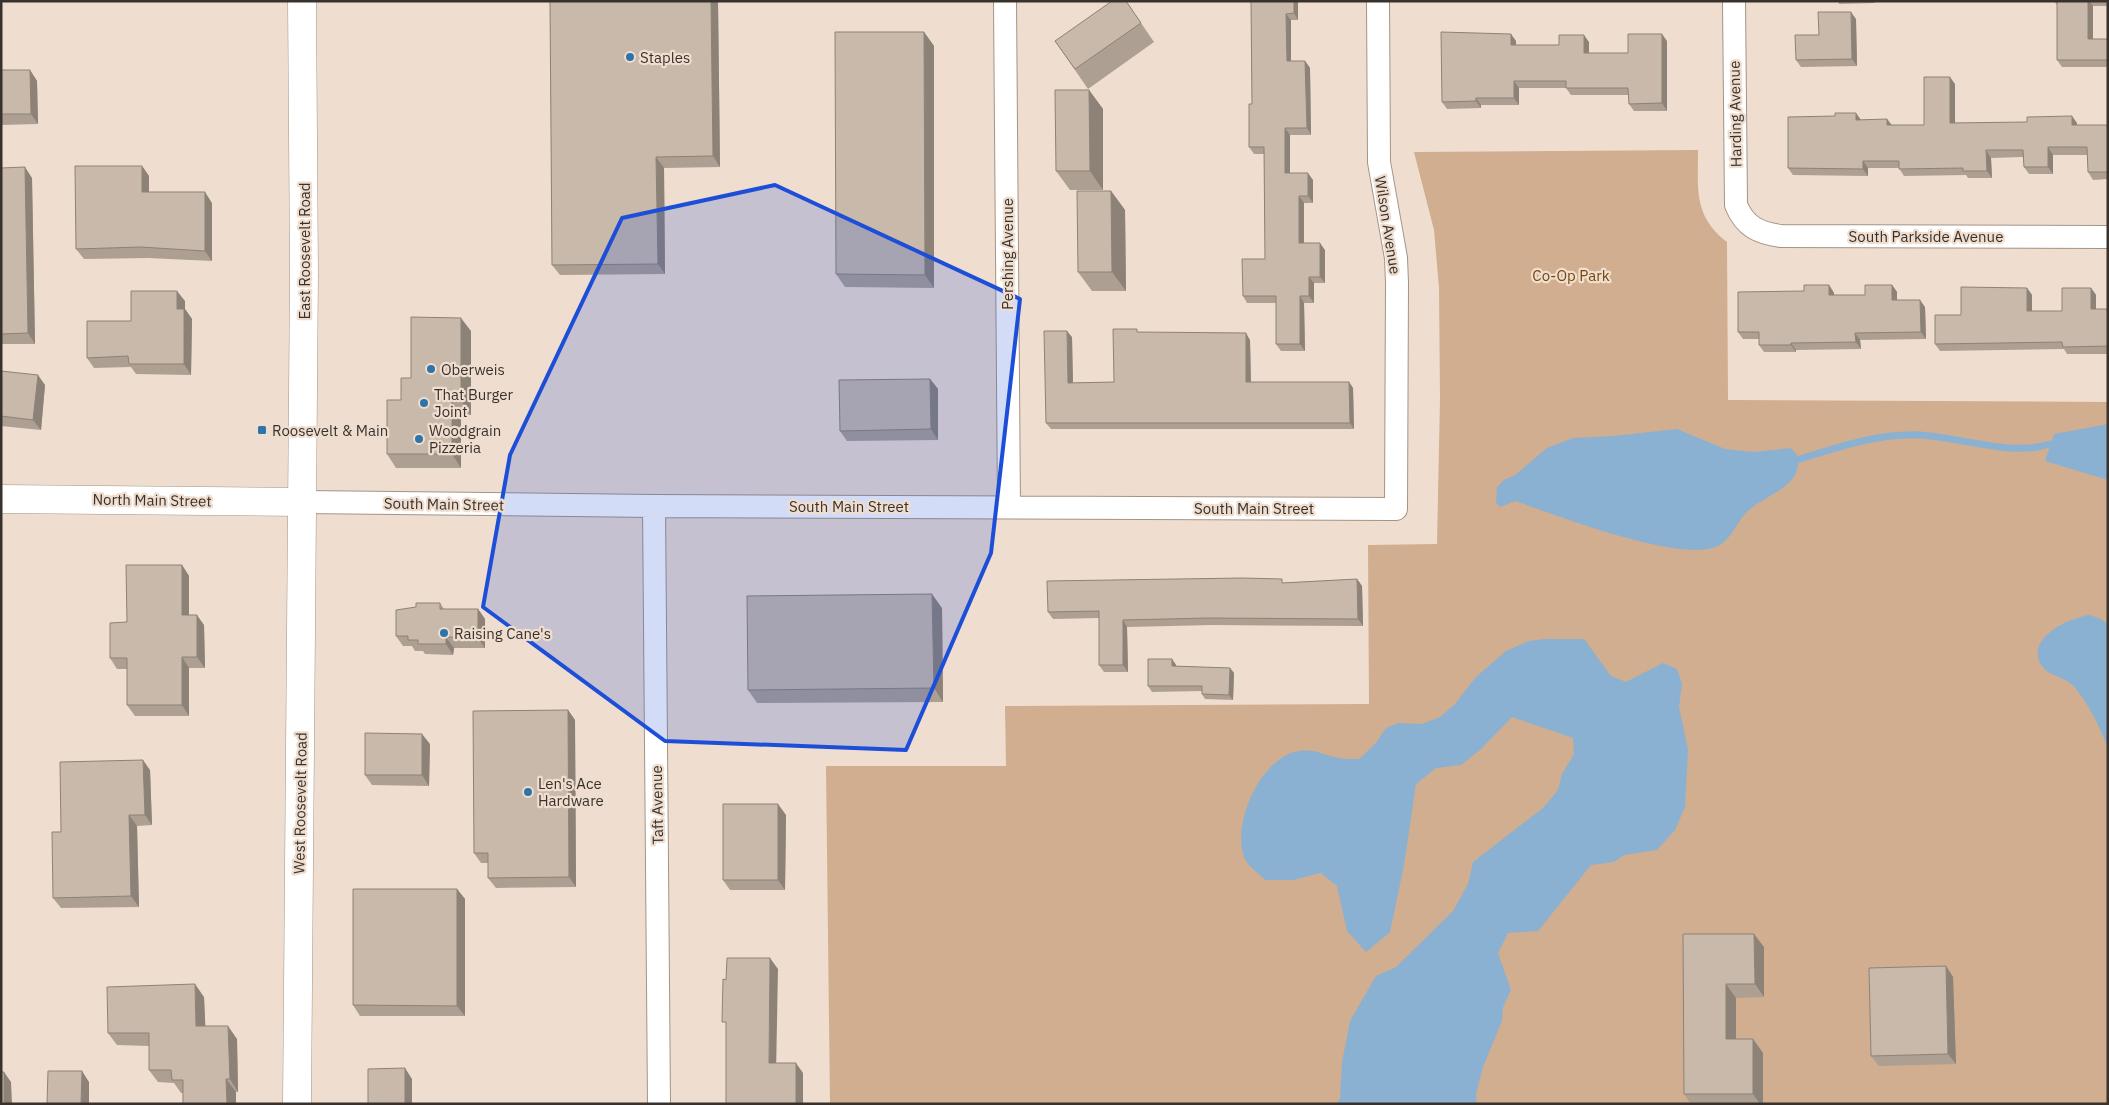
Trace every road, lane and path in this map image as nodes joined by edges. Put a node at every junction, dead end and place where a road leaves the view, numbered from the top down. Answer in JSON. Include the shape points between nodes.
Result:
{"nodes":[{"id":1,"x":302,"y":1,"type":"edge"},
{"id":2,"x":1005,"y":1,"type":"edge"},
{"id":3,"x":1378,"y":1,"type":"edge"},
{"id":4,"x":1734,"y":1,"type":"edge"},
{"id":5,"x":1747,"y":224,"type":"joint"},
{"id":6,"x":2108,"y":237,"type":"edge"},
{"id":7,"x":1,"y":499,"type":"edge"},
{"id":8,"x":302,"y":502,"type":"junction"},
{"id":9,"x":654,"y":506,"type":"junction"},
{"id":10,"x":1010,"y":507,"type":"junction"},
{"id":11,"x":1396,"y":509,"type":"joint"},
{"id":12,"x":297,"y":1104,"type":"edge"},
{"id":13,"x":659,"y":1104,"type":"edge"}],
"edges":[{"from":1,"to":8,"type":"main road","name":"East Roosevelt Road"},
{"from":2,"to":10,"type":"street","name":"Pershing Avenue"},
{"from":3,"to":11,"type":"street","name":"Wilson Avenue","via":[[1379,162],[1396,258],[1397,283]]},
{"from":4,"to":5,"type":"street","name":"Harding Avenue","via":[[1736,205]]},
{"from":5,"to":6,"type":"street","name":"South Parkside Avenue","via":[[1758,231],[1781,236]]},
{"from":7,"to":8,"type":"main road","name":"North Main Street"},
{"from":8,"to":9,"type":"street","name":"South Main Street"},
{"from":8,"to":12,"type":"main road","name":"West Roosevelt Road"},
{"from":9,"to":10,"type":"street","name":"South Main Street"},
{"from":9,"to":13,"type":"street","name":"Taft Avenue"},
{"from":10,"to":11,"type":"street","name":"South Main Street"}]}
